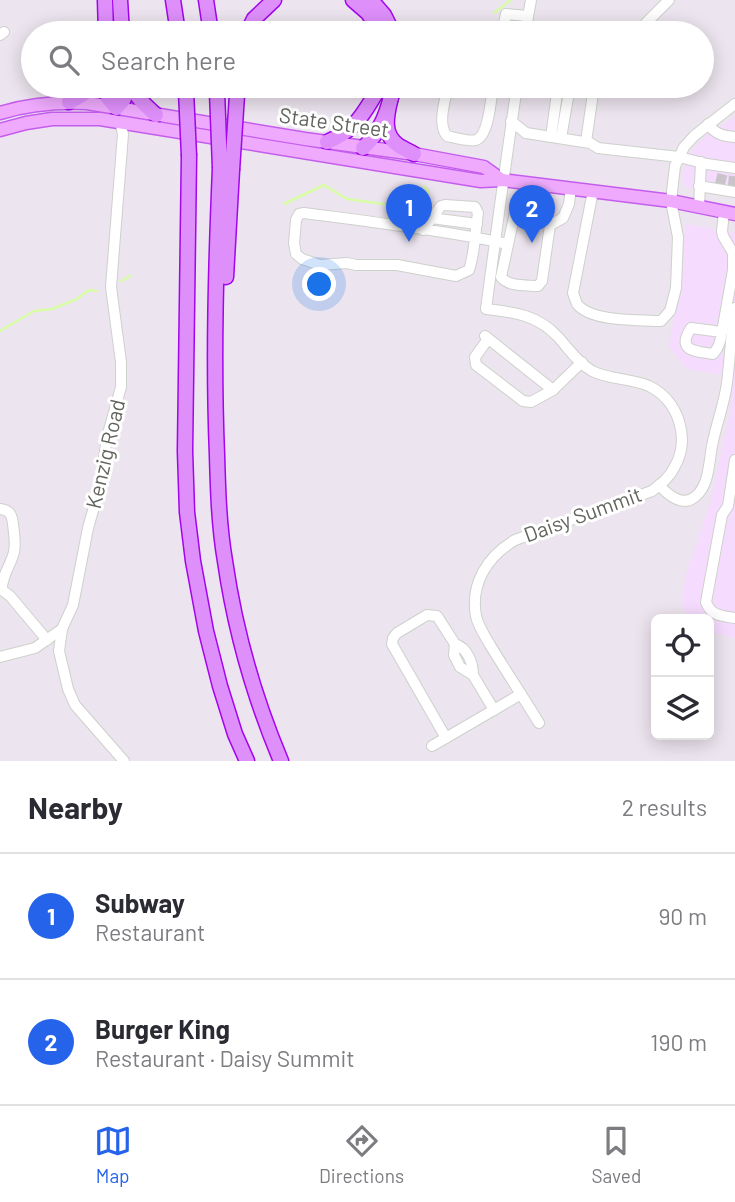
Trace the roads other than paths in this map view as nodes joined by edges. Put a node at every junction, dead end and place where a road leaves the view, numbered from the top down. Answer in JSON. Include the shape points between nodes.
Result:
{"nodes":[{"id":1,"x":105,"y":0,"type":"edge"},
{"id":2,"x":120,"y":0,"type":"edge"},
{"id":3,"x":173,"y":0,"type":"edge"},
{"id":4,"x":206,"y":0,"type":"edge"},
{"id":5,"x":274,"y":0,"type":"edge"},
{"id":6,"x":353,"y":0,"type":"edge"},
{"id":7,"x":372,"y":0,"type":"edge"},
{"id":8,"x":531,"y":0,"type":"edge"},
{"id":9,"x":669,"y":0,"type":"edge"},
{"id":10,"x":528,"y":16,"type":"junction"},
{"id":11,"x":106,"y":21,"type":"edge"},
{"id":12,"x":121,"y":21,"type":"edge"},
{"id":13,"x":176,"y":21,"type":"edge"},
{"id":14,"x":209,"y":21,"type":"edge"},
{"id":15,"x":253,"y":21,"type":"edge"},
{"id":16,"x":373,"y":21,"type":"edge"},
{"id":17,"x":387,"y":21,"type":"edge"},
{"id":18,"x":505,"y":21,"type":"edge"},
{"id":19,"x":527,"y":21,"type":"edge"},
{"id":20,"x":648,"y":21,"type":"edge"},
{"id":21,"x":76,"y":98,"type":"edge"},
{"id":22,"x":108,"y":98,"type":"edge"},
{"id":23,"x":124,"y":98,"type":"edge"},
{"id":24,"x":138,"y":98,"type":"edge"},
{"id":25,"x":186,"y":98,"type":"edge"},
{"id":26,"x":218,"y":98,"type":"edge"},
{"id":27,"x":236,"y":98,"type":"edge"},
{"id":28,"x":379,"y":98,"type":"edge"},
{"id":29,"x":385,"y":98,"type":"edge"},
{"id":30,"x":387,"y":98,"type":"edge"},
{"id":31,"x":445,"y":98,"type":"edge"},
{"id":32,"x":491,"y":98,"type":"edge"},
{"id":33,"x":515,"y":98,"type":"edge"},
{"id":34,"x":564,"y":98,"type":"edge"},
{"id":35,"x":590,"y":98,"type":"edge"},
{"id":36,"x":69,"y":102,"type":"junction"},
{"id":37,"x":735,"y":104,"type":"edge"},
{"id":38,"x":0,"y":113,"type":"edge"},
{"id":39,"x":118,"y":115,"type":"junction"},
{"id":40,"x":156,"y":115,"type":"junction"},
{"id":41,"x":512,"y":121,"type":"junction"},
{"id":42,"x":708,"y":124,"type":"junction"},
{"id":43,"x":0,"y":130,"type":"edge"},
{"id":44,"x":526,"y":133,"type":"junction"},
{"id":45,"x":735,"y":137,"type":"edge"},
{"id":46,"x":556,"y":138,"type":"junction"},
{"id":47,"x":509,"y":140,"type":"junction"},
{"id":48,"x":327,"y":142,"type":"junction"},
{"id":49,"x":586,"y":142,"type":"junction"},
{"id":50,"x":362,"y":154,"type":"junction"},
{"id":51,"x":415,"y":154,"type":"junction"},
{"id":52,"x":679,"y":157,"type":"junction"},
{"id":53,"x":701,"y":162,"type":"junction"},
{"id":54,"x":226,"y":169,"type":"junction"},
{"id":55,"x":729,"y":169,"type":"edge"},
{"id":56,"x":734,"y":174,"type":"edge"},
{"id":57,"x":502,"y":180,"type":"junction"},
{"id":58,"x":699,"y":186,"type":"junction"},
{"id":59,"x":571,"y":188,"type":"junction"},
{"id":60,"x":733,"y":190,"type":"edge"},
{"id":61,"x":593,"y":191,"type":"junction"},
{"id":62,"x":671,"y":201,"type":"junction"},
{"id":63,"x":699,"y":206,"type":"junction"},
{"id":64,"x":730,"y":213,"type":"edge"},
{"id":65,"x":431,"y":218,"type":"junction"},
{"id":66,"x":477,"y":224,"type":"junction"},
{"id":67,"x":550,"y":225,"type":"junction"},
{"id":68,"x":423,"y":230,"type":"junction"},
{"id":69,"x":475,"y":237,"type":"junction"},
{"id":70,"x":495,"y":241,"type":"junction"},
{"id":71,"x":508,"y":244,"type":"junction"},
{"id":72,"x":735,"y":308,"type":"edge"},
{"id":73,"x":726,"y":330,"type":"junction"},
{"id":74,"x":582,"y":362,"type":"junction"},
{"id":75,"x":553,"y":390,"type":"junction"},
{"id":76,"x":735,"y":460,"type":"edge"},
{"id":77,"x":659,"y":485,"type":"junction"},
{"id":78,"x":731,"y":506,"type":"edge"},
{"id":79,"x":0,"y":509,"type":"edge"},
{"id":80,"x":735,"y":618,"type":"edge"},
{"id":81,"x":62,"y":629,"type":"junction"},
{"id":82,"x":47,"y":640,"type":"junction"},
{"id":83,"x":0,"y":657,"type":"edge"},
{"id":84,"x":521,"y":694,"type":"junction"},
{"id":85,"x":494,"y":710,"type":"junction"},
{"id":86,"x":539,"y":723,"type":"dead end"},
{"id":87,"x":446,"y":738,"type":"junction"},
{"id":88,"x":432,"y":746,"type":"dead end"},
{"id":89,"x":124,"y":761,"type":"edge"},
{"id":90,"x":247,"y":761,"type":"edge"},
{"id":91,"x":281,"y":761,"type":"edge"}],
"edges":[{"from":1,"to":11,"type":"highway"},
{"from":2,"to":12,"type":"highway"},
{"from":3,"to":13,"type":"highway"},
{"from":4,"to":14,"type":"highway"},
{"from":5,"to":15,"type":"highway"},
{"from":6,"to":16,"type":"highway"},
{"from":7,"to":17,"type":"highway"},
{"from":8,"to":10,"type":"street"},
{"from":9,"to":20,"type":"street"},
{"from":10,"to":18,"type":"street","via":[[506,14]]},
{"from":10,"to":19,"type":"street"},
{"from":21,"to":36,"type":"highway"},
{"from":22,"to":39,"type":"highway"},
{"from":23,"to":39,"type":"highway"},
{"from":24,"to":40,"type":"highway"},
{"from":25,"to":90,"type":"highway","bridge":true,"via":[[187,512],[206,631]]},
{"from":26,"to":54,"type":"highway","bridge":true},
{"from":27,"to":54,"type":"highway","bridge":true},
{"from":28,"to":48,"type":"highway","via":[[353,127]]},
{"from":29,"to":50,"type":"highway","via":[[379,130]]},
{"from":30,"to":51,"type":"highway","via":[[387,131]]},
{"from":31,"to":32,"type":"street","via":[[442,130],[447,136],[475,141],[486,131]]},
{"from":33,"to":41,"type":"street"},
{"from":34,"to":46,"type":"street"},
{"from":35,"to":49,"type":"street"},
{"from":36,"to":38,"type":"main road"},
{"from":36,"to":39,"type":"main road"},
{"from":37,"to":42,"type":"street"},
{"from":39,"to":40,"type":"main road","name":"State Street"},
{"from":39,"to":43,"type":"main road","via":[[52,119]]},
{"from":39,"to":50,"type":"main road","name":"State Street"},
{"from":39,"to":81,"type":"street","name":"Kenzig Road","via":[[123,134],[111,287],[121,387],[73,605]]},
{"from":40,"to":48,"type":"main road","name":"State Street"},
{"from":41,"to":44,"type":"street"},
{"from":41,"to":47,"type":"street"},
{"from":42,"to":45,"type":"street","via":[[718,134]]},
{"from":42,"to":52,"type":"street"},
{"from":44,"to":46,"type":"street"},
{"from":44,"to":47,"type":"street"},
{"from":46,"to":49,"type":"street"},
{"from":47,"to":57,"type":"street"},
{"from":48,"to":50,"type":"main road","name":"State Street"},
{"from":49,"to":52,"type":"street","via":[[598,148]]},
{"from":50,"to":51,"type":"main road","name":"State Street"},
{"from":50,"to":57,"type":"main road","name":"State Street","via":[[481,181]]},
{"from":51,"to":57,"type":"main road","name":"State Street","via":[[484,167]]},
{"from":52,"to":53,"type":"street"},
{"from":52,"to":62,"type":"street"},
{"from":53,"to":55,"type":"street"},
{"from":53,"to":58,"type":"street"},
{"from":54,"to":91,"type":"highway","via":[[215,418],[221,532],[248,670]]},
{"from":55,"to":56,"type":"street"},
{"from":57,"to":59,"type":"main road","name":"State Street"},
{"from":57,"to":70,"type":"street"},
{"from":58,"to":60,"type":"street"},
{"from":58,"to":63,"type":"street"},
{"from":59,"to":61,"type":"main road","name":"State Street"},
{"from":59,"to":67,"type":"street","via":[[567,211]]},
{"from":61,"to":62,"type":"main road","name":"State Street"},
{"from":61,"to":62,"type":"street","via":[[573,293],[587,312],[610,318],[661,321],[670,311],[678,237]]},
{"from":62,"to":63,"type":"main road","name":"State Street"},
{"from":63,"to":64,"type":"main road","name":"State Street"},
{"from":64,"to":73,"type":"street","via":[[722,231],[733,253]]},
{"from":65,"to":66,"type":"street"},
{"from":65,"to":66,"type":"street","via":[[445,205],[475,207]]},
{"from":65,"to":68,"type":"street"},
{"from":66,"to":69,"type":"street"},
{"from":67,"to":71,"type":"street","via":[[516,215]]},
{"from":67,"to":71,"type":"street","via":[[538,286],[504,281]]},
{"from":68,"to":69,"type":"street"},
{"from":68,"to":69,"type":"street","via":[[304,213],[296,220],[294,243],[302,260],[320,265],[397,265],[456,276],[469,270]]},
{"from":69,"to":70,"type":"street"},
{"from":70,"to":71,"type":"street"},
{"from":70,"to":74,"type":"street","name":"Daisy Summit","via":[[486,309],[538,320]]},
{"from":72,"to":73,"type":"street"},
{"from":73,"to":77,"type":"street","via":[[726,391],[704,485],[695,498],[685,500],[668,495]]},
{"from":74,"to":75,"type":"street"},
{"from":74,"to":77,"type":"street","name":"Daisy Summit","via":[[606,376],[647,385],[674,410],[682,447],[674,469]]},
{"from":75,"to":75,"type":"street","via":[[487,338],[475,357],[476,365],[523,401],[531,402]]},
{"from":76,"to":78,"type":"street"},
{"from":77,"to":84,"type":"street","name":"Daisy Summit","via":[[515,540],[502,548],[480,575],[476,615]]},
{"from":78,"to":80,"type":"street","via":[[722,515],[706,602],[716,615]]},
{"from":79,"to":82,"type":"street","via":[[10,514],[15,538],[2,590]]},
{"from":81,"to":82,"type":"street"},
{"from":81,"to":89,"type":"street","name":"Kenzig Road","via":[[60,659],[70,697]]},
{"from":82,"to":83,"type":"street"},
{"from":84,"to":85,"type":"street"},
{"from":84,"to":86,"type":"street","name":"Daisy Summit"},
{"from":85,"to":87,"type":"street"},
{"from":85,"to":87,"type":"street","via":[[473,675],[460,667],[455,644],[439,617],[429,614],[395,634],[392,644]]},
{"from":87,"to":88,"type":"street"}]}
